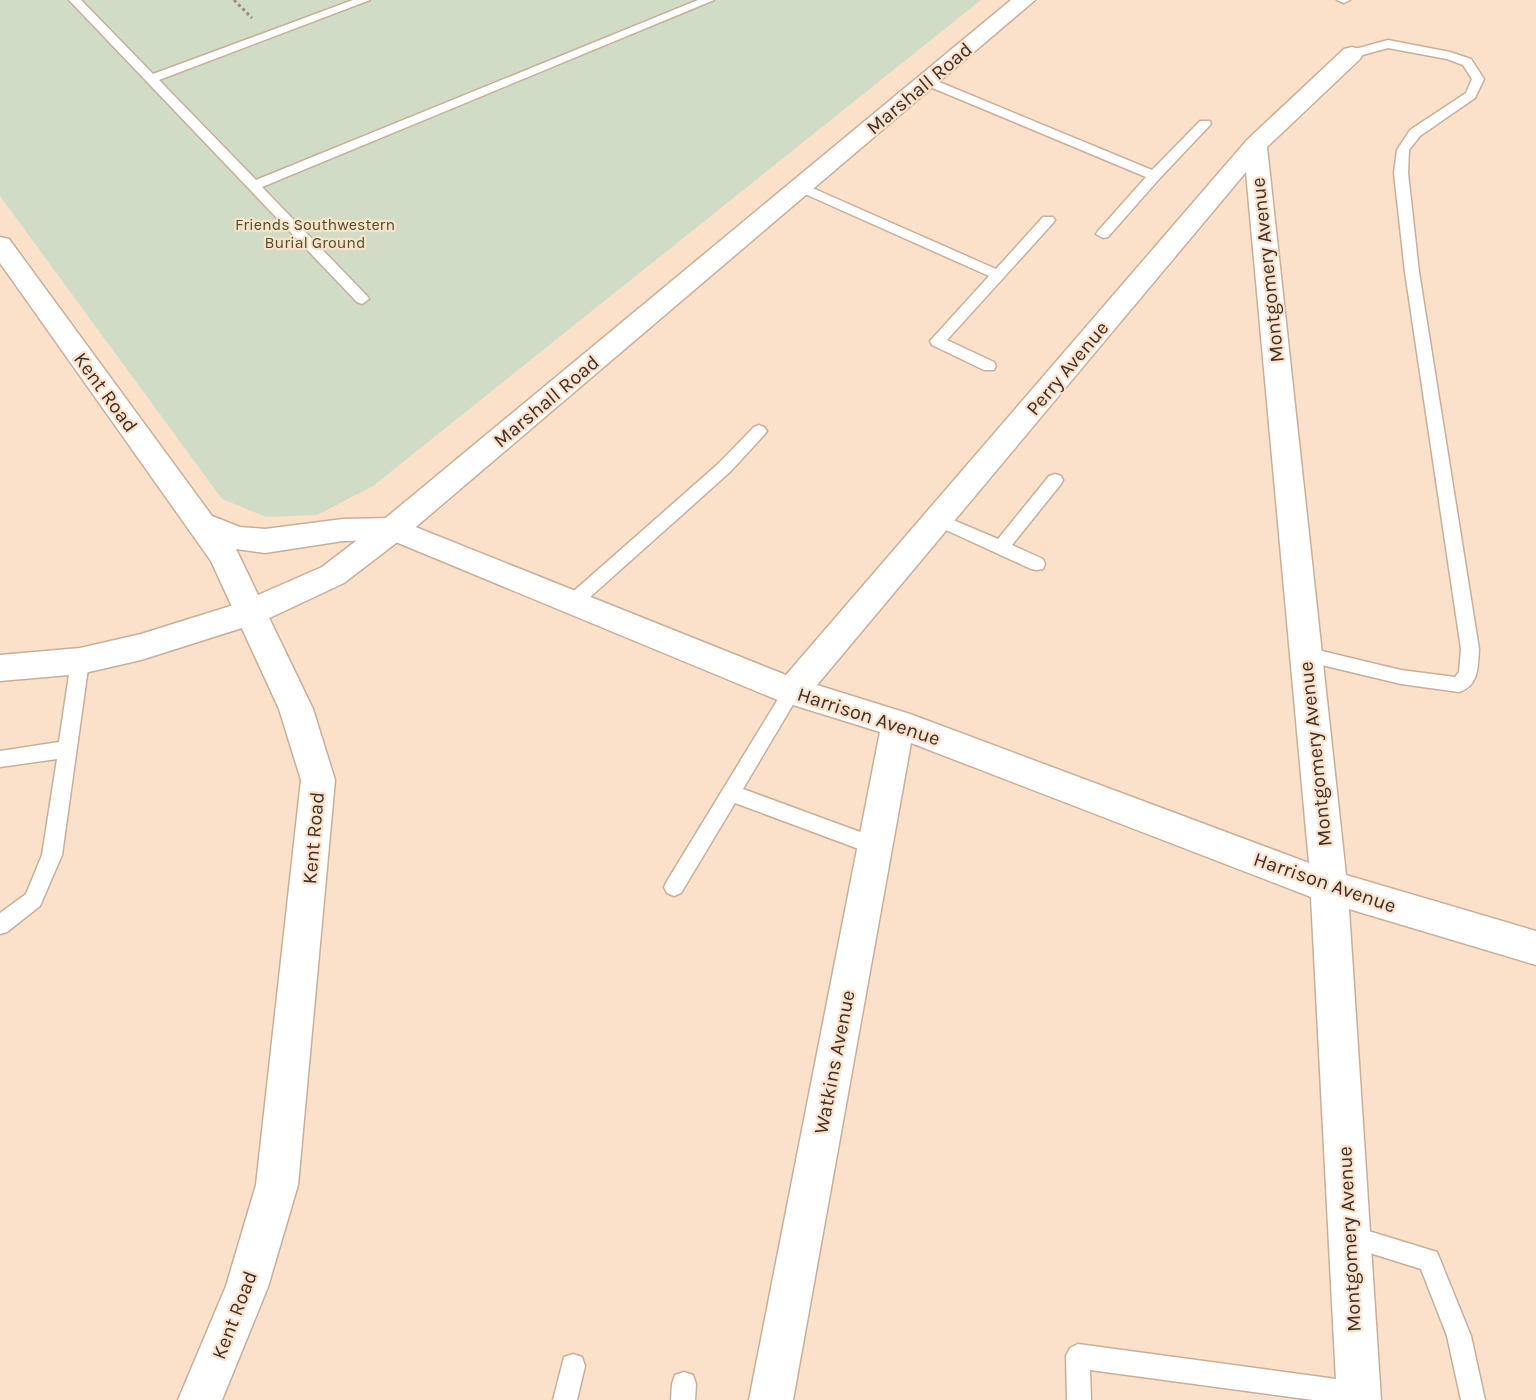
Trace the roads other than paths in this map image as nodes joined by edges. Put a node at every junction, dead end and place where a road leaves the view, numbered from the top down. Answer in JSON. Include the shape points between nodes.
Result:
{"nodes":[{"id":1,"x":75,"y":0,"type":"edge"},
{"id":2,"x":364,"y":0,"type":"edge"},
{"id":3,"x":708,"y":0,"type":"edge"},
{"id":4,"x":1024,"y":0,"type":"edge"},
{"id":5,"x":1352,"y":54,"type":"joint"},
{"id":6,"x":150,"y":79,"type":"junction"},
{"id":7,"x":927,"y":81,"type":"junction"},
{"id":8,"x":1205,"y":124,"type":"dead end"},
{"id":9,"x":1255,"y":145,"type":"junction"},
{"id":10,"x":1154,"y":176,"type":"junction"},
{"id":11,"x":253,"y":186,"type":"junction"},
{"id":12,"x":801,"y":187,"type":"junction"},
{"id":13,"x":1048,"y":220,"type":"dead end"},
{"id":14,"x":1103,"y":234,"type":"dead end"},
{"id":15,"x":0,"y":244,"type":"edge"},
{"id":16,"x":998,"y":275,"type":"junction"},
{"id":17,"x":362,"y":299,"type":"dead end"},
{"id":18,"x":989,"y":366,"type":"dead end"},
{"id":19,"x":759,"y":431,"type":"dead end"},
{"id":20,"x":1055,"y":480,"type":"dead end"},
{"id":21,"x":939,"y":520,"type":"junction"},
{"id":22,"x":202,"y":524,"type":"junction"},
{"id":23,"x":393,"y":529,"type":"junction"},
{"id":24,"x":1000,"y":548,"type":"junction"},
{"id":25,"x":1037,"y":564,"type":"dead end"},
{"id":26,"x":573,"y":602,"type":"junction"},
{"id":27,"x":250,"y":613,"type":"junction"},
{"id":28,"x":1305,"y":654,"type":"junction"},
{"id":29,"x":80,"y":661,"type":"junction"},
{"id":30,"x":0,"y":668,"type":"edge"},
{"id":31,"x":792,"y":691,"type":"junction"},
{"id":32,"x":898,"y":724,"type":"junction"},
{"id":33,"x":68,"y":749,"type":"junction"},
{"id":34,"x":0,"y":759,"type":"edge"},
{"id":35,"x":730,"y":793,"type":"junction"},
{"id":36,"x":875,"y":846,"type":"junction"},
{"id":37,"x":1329,"y":886,"type":"junction"},
{"id":38,"x":674,"y":887,"type":"dead end"},
{"id":39,"x":0,"y":925,"type":"edge"},
{"id":40,"x":1536,"y":948,"type":"edge"},
{"id":41,"x":1349,"y":1236,"type":"junction"},
{"id":42,"x":573,"y":1366,"type":"dead end"},
{"id":43,"x":1359,"y":1397,"type":"edge"},
{"id":44,"x":200,"y":1400,"type":"edge"},
{"id":45,"x":565,"y":1400,"type":"edge"},
{"id":46,"x":771,"y":1400,"type":"edge"},
{"id":47,"x":1079,"y":1400,"type":"edge"},
{"id":48,"x":1473,"y":1400,"type":"edge"}],
"edges":[{"from":1,"to":6,"type":"lane"},
{"from":2,"to":6,"type":"lane"},
{"from":3,"to":11,"type":"lane"},
{"from":4,"to":7,"type":"street","name":"Marshall Road"},
{"from":5,"to":9,"type":"street","name":"Perry Avenue"},
{"from":5,"to":28,"type":"lane","via":[[1388,44],[1440,54],[1467,62],[1479,79],[1471,95],[1415,133],[1403,150],[1401,173],[1412,272],[1470,649],[1468,675],[1459,685],[1434,683]]},
{"from":6,"to":11,"type":"lane"},
{"from":7,"to":10,"type":"lane"},
{"from":7,"to":12,"type":"street","name":"Marshall Road"},
{"from":8,"to":10,"type":"lane"},
{"from":9,"to":21,"type":"street","name":"Perry Avenue"},
{"from":9,"to":28,"type":"street","name":"Montgomery Avenue"},
{"from":10,"to":14,"type":"lane"},
{"from":11,"to":17,"type":"lane"},
{"from":12,"to":16,"type":"lane"},
{"from":12,"to":23,"type":"street","name":"Marshall Road"},
{"from":13,"to":16,"type":"lane"},
{"from":15,"to":22,"type":"street","name":"Kent Road"},
{"from":16,"to":18,"type":"lane","via":[[937,341]]},
{"from":19,"to":26,"type":"lane","via":[[724,468]]},
{"from":20,"to":24,"type":"lane"},
{"from":21,"to":24,"type":"lane"},
{"from":21,"to":31,"type":"street","name":"Perry Avenue"},
{"from":22,"to":23,"type":"street","name":"Harrison Avenue","via":[[237,538],[265,541],[343,530]]},
{"from":22,"to":27,"type":"street","name":"Kent Road","via":[[224,555]]},
{"from":23,"to":26,"type":"street","name":"Harrison Avenue"},
{"from":23,"to":27,"type":"street","name":"Marshall Road","via":[[333,575]]},
{"from":24,"to":25,"type":"lane"},
{"from":26,"to":31,"type":"street","name":"Harrison Avenue"},
{"from":27,"to":29,"type":"street","name":"Marshall Road","via":[[141,647]]},
{"from":27,"to":44,"type":"street","name":"Kent Road","via":[[296,709],[318,780],[277,1185],[248,1287]]},
{"from":28,"to":37,"type":"street","name":"Montgomery Avenue"},
{"from":29,"to":30,"type":"street","name":"Marshall Road"},
{"from":29,"to":33,"type":"lane"},
{"from":31,"to":32,"type":"street","name":"Harrison Avenue"},
{"from":31,"to":35,"type":"lane"},
{"from":32,"to":36,"type":"street","name":"Watkins Avenue"},
{"from":32,"to":37,"type":"street","name":"Harrison Avenue"},
{"from":33,"to":34,"type":"lane"},
{"from":33,"to":39,"type":"lane","via":[[52,855],[33,900]]},
{"from":35,"to":36,"type":"lane"},
{"from":35,"to":38,"type":"lane"},
{"from":36,"to":46,"type":"street","name":"Watkins Avenue"},
{"from":37,"to":40,"type":"street","name":"Harrison Avenue"},
{"from":37,"to":41,"type":"street","name":"Montgomery Avenue"},
{"from":41,"to":43,"type":"street","name":"Montgomery Avenue"},
{"from":41,"to":48,"type":"lane","via":[[1429,1260],[1459,1336]]},
{"from":42,"to":45,"type":"lane"},
{"from":43,"to":47,"type":"lane","via":[[1078,1356]]}]}
